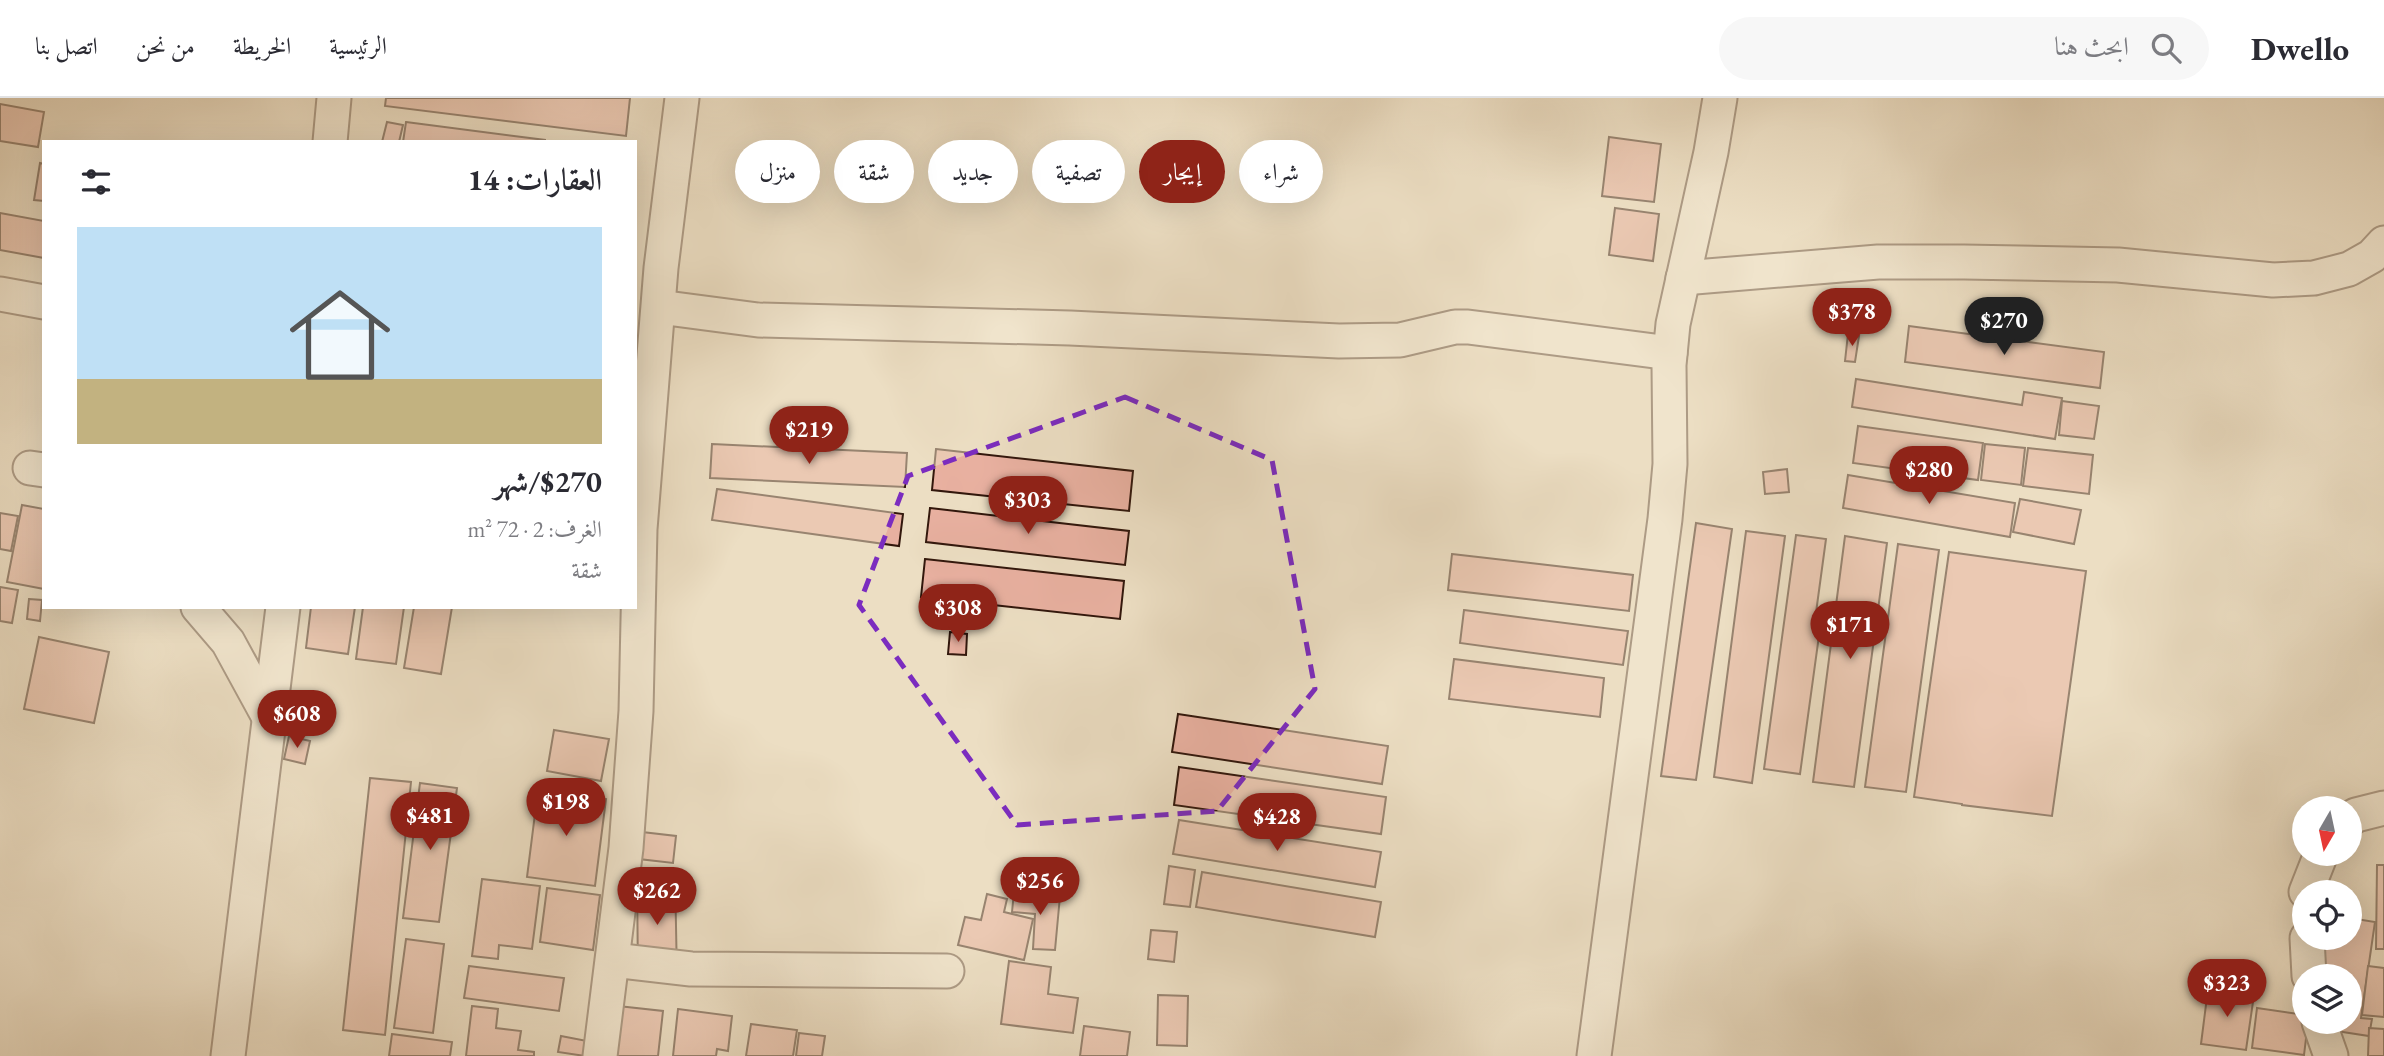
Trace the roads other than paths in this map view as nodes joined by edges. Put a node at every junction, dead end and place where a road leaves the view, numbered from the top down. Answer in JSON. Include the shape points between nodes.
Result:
{"nodes":[{"id":1,"x":334,"y":98,"type":"edge"},
{"id":2,"x":682,"y":98,"type":"edge"},
{"id":3,"x":1720,"y":98,"type":"edge"},
{"id":4,"x":330,"y":140,"type":"edge"},
{"id":5,"x":2384,"y":243,"type":"edge"},
{"id":6,"x":1683,"y":278,"type":"junction"},
{"id":7,"x":0,"y":293,"type":"edge"},
{"id":8,"x":42,"y":302,"type":"edge"},
{"id":9,"x":659,"y":307,"type":"junction"},
{"id":10,"x":1670,"y":353,"type":"junction"},
{"id":11,"x":200,"y":609,"type":"edge"},
{"id":12,"x":283,"y":609,"type":"edge"},
{"id":13,"x":270,"y":719,"type":"junction"},
{"id":14,"x":2384,"y":808,"type":"edge"},
{"id":15,"x":2362,"y":814,"type":"edge"},
{"id":16,"x":613,"y":961,"type":"junction"},
{"id":17,"x":947,"y":971,"type":"dead end"},
{"id":18,"x":2323,"y":1034,"type":"edge"},
{"id":19,"x":228,"y":1056,"type":"edge"},
{"id":20,"x":600,"y":1056,"type":"edge"},
{"id":21,"x":1594,"y":1056,"type":"edge"},
{"id":22,"x":2330,"y":1056,"type":"edge"}],
"edges":[{"from":1,"to":4,"type":"street"},
{"from":2,"to":9,"type":"street"},
{"from":3,"to":6,"type":"street"},
{"from":5,"to":6,"type":"street","via":[[2349,269],[2314,278],[2273,280],[2118,265],[1992,262],[1878,262]]},
{"from":6,"to":10,"type":"street"},
{"from":7,"to":8,"type":"street"},
{"from":9,"to":10,"type":"street","via":[[758,320],[1339,341],[1400,340],[1468,327]]},
{"from":9,"to":16,"type":"street","via":[[640,529],[636,711]]},
{"from":10,"to":21,"type":"street","via":[[1665,519]]},
{"from":11,"to":13,"type":"street","via":[[228,642]]},
{"from":12,"to":13,"type":"street"},
{"from":13,"to":19,"type":"street"},
{"from":14,"to":15,"type":"street"},
{"from":16,"to":17,"type":"street","via":[[691,969]]},
{"from":16,"to":20,"type":"street"},
{"from":18,"to":22,"type":"street"}]}
